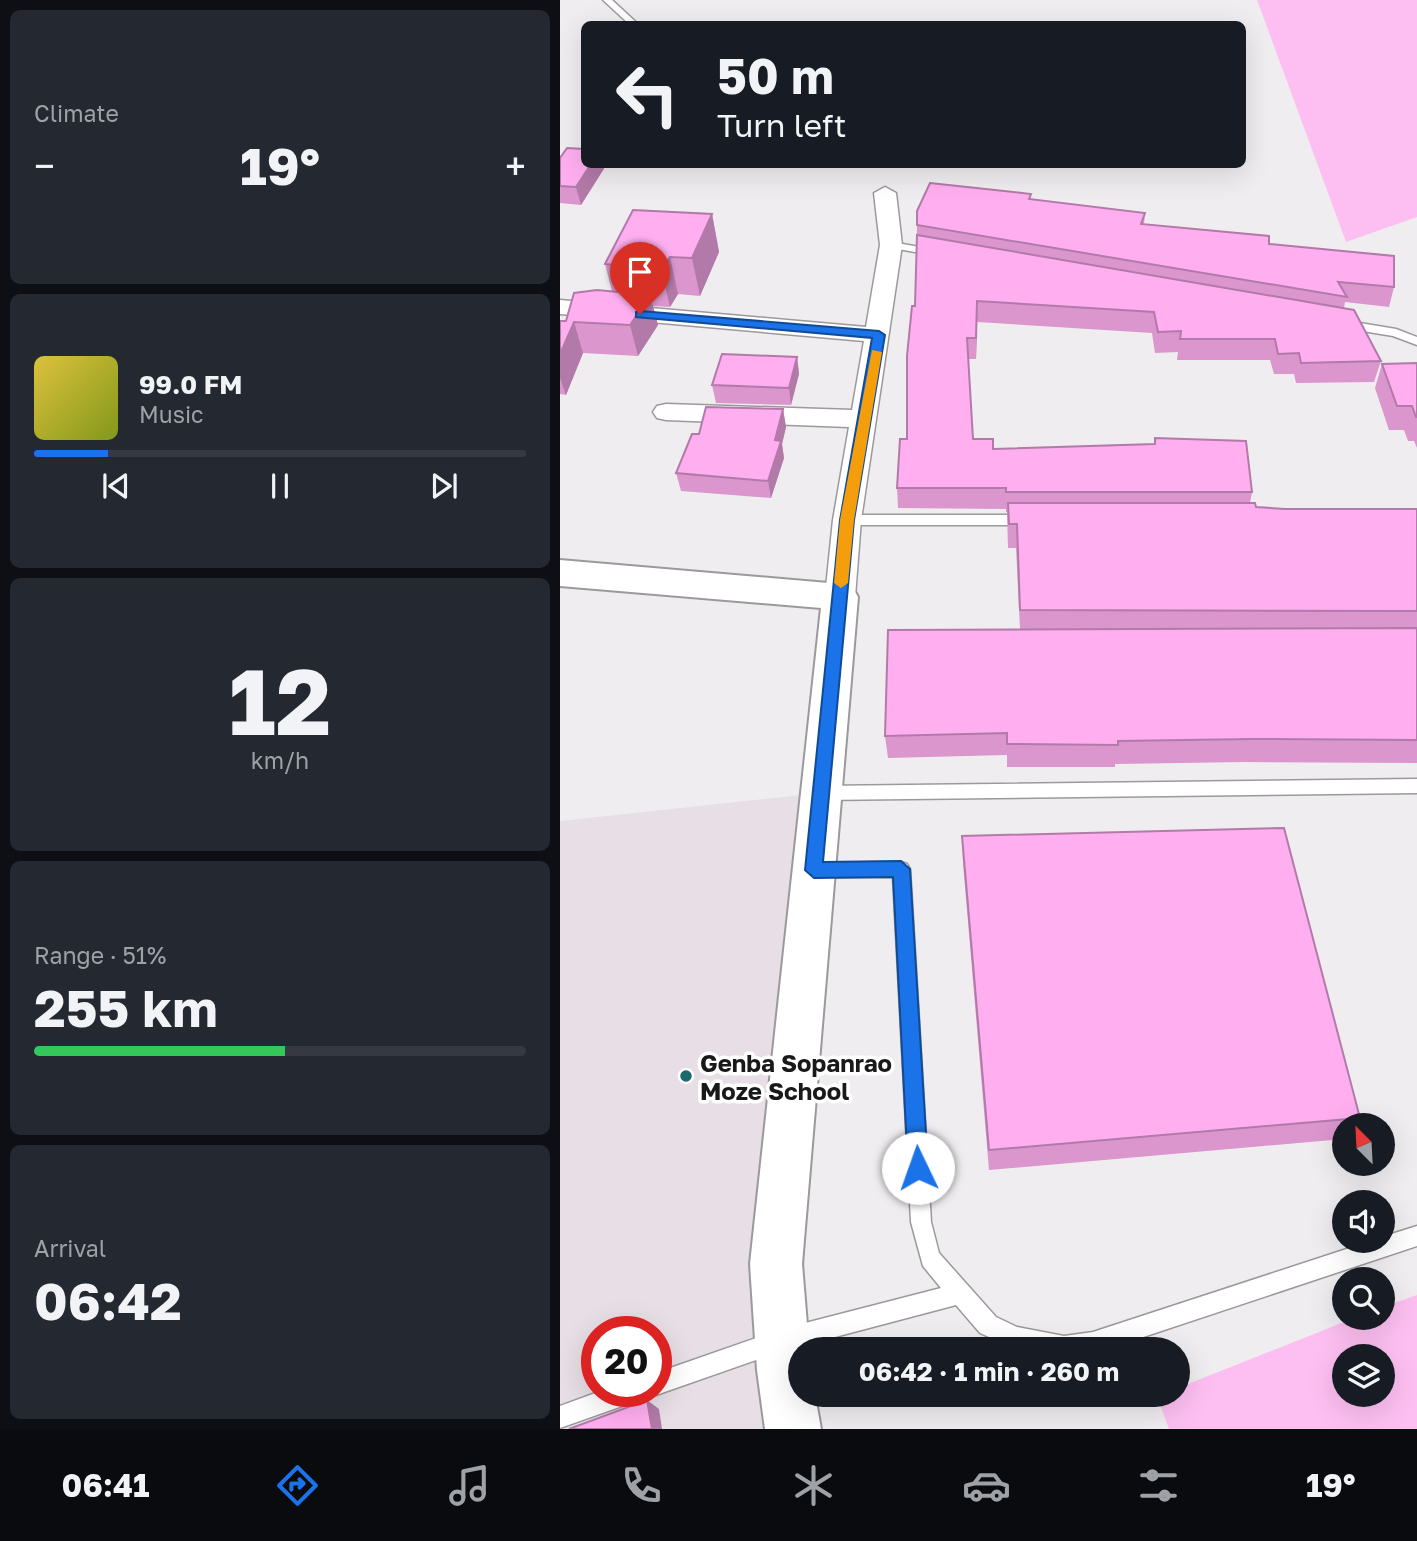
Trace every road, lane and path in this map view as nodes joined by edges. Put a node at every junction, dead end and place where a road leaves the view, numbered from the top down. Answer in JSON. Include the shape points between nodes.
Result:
{"nodes":[{"id":1,"x":607,"y":0,"type":"edge"},
{"id":2,"x":631,"y":21,"type":"edge"},
{"id":3,"x":885,"y":193,"type":"dead end"},
{"id":4,"x":891,"y":245,"type":"junction"},
{"id":5,"x":947,"y":254,"type":"edge"},
{"id":6,"x":560,"y":307,"type":"edge"},
{"id":7,"x":1328,"y":321,"type":"edge"},
{"id":8,"x":879,"y":335,"type":"junction"},
{"id":9,"x":1417,"y":341,"type":"edge"},
{"id":10,"x":666,"y":412,"type":"dead end"},
{"id":11,"x":864,"y":419,"type":"junction"},
{"id":12,"x":847,"y":520,"type":"junction"},
{"id":13,"x":1040,"y":520,"type":"edge"},
{"id":14,"x":560,"y":573,"type":"edge"},
{"id":15,"x":840,"y":597,"type":"junction"},
{"id":16,"x":1417,"y":786,"type":"edge"},
{"id":17,"x":821,"y":793,"type":"junction"},
{"id":18,"x":814,"y":870,"type":"junction"},
{"id":19,"x":1417,"y":1236,"type":"edge"},
{"id":20,"x":958,"y":1294,"type":"junction"},
{"id":21,"x":782,"y":1340,"type":"junction"},
{"id":22,"x":672,"y":1378,"type":"edge"},
{"id":23,"x":588,"y":1407,"type":"edge"},
{"id":24,"x":560,"y":1417,"type":"edge"},
{"id":25,"x":793,"y":1429,"type":"edge"}],
"edges":[{"from":1,"to":2,"type":"lane"},
{"from":3,"to":4,"type":"street"},
{"from":4,"to":5,"type":"lane"},
{"from":4,"to":8,"type":"street"},
{"from":6,"to":8,"type":"street"},
{"from":7,"to":9,"type":"lane"},
{"from":8,"to":11,"type":"street"},
{"from":10,"to":11,"type":"street"},
{"from":11,"to":12,"type":"street"},
{"from":12,"to":13,"type":"lane"},
{"from":12,"to":15,"type":"street"},
{"from":14,"to":15,"type":"street"},
{"from":15,"to":17,"type":"street"},
{"from":16,"to":17,"type":"lane"},
{"from":17,"to":18,"type":"street"},
{"from":18,"to":20,"type":"lane","via":[[901,869],[921,1222],[930,1259]]},
{"from":18,"to":21,"type":"street","via":[[776,1264]]},
{"from":19,"to":20,"type":"lane","via":[[1093,1343],[1064,1347],[1016,1339],[988,1325]]},
{"from":20,"to":21,"type":"lane"},
{"from":21,"to":22,"type":"lane"},
{"from":21,"to":25,"type":"street"},
{"from":23,"to":24,"type":"lane"}]}
